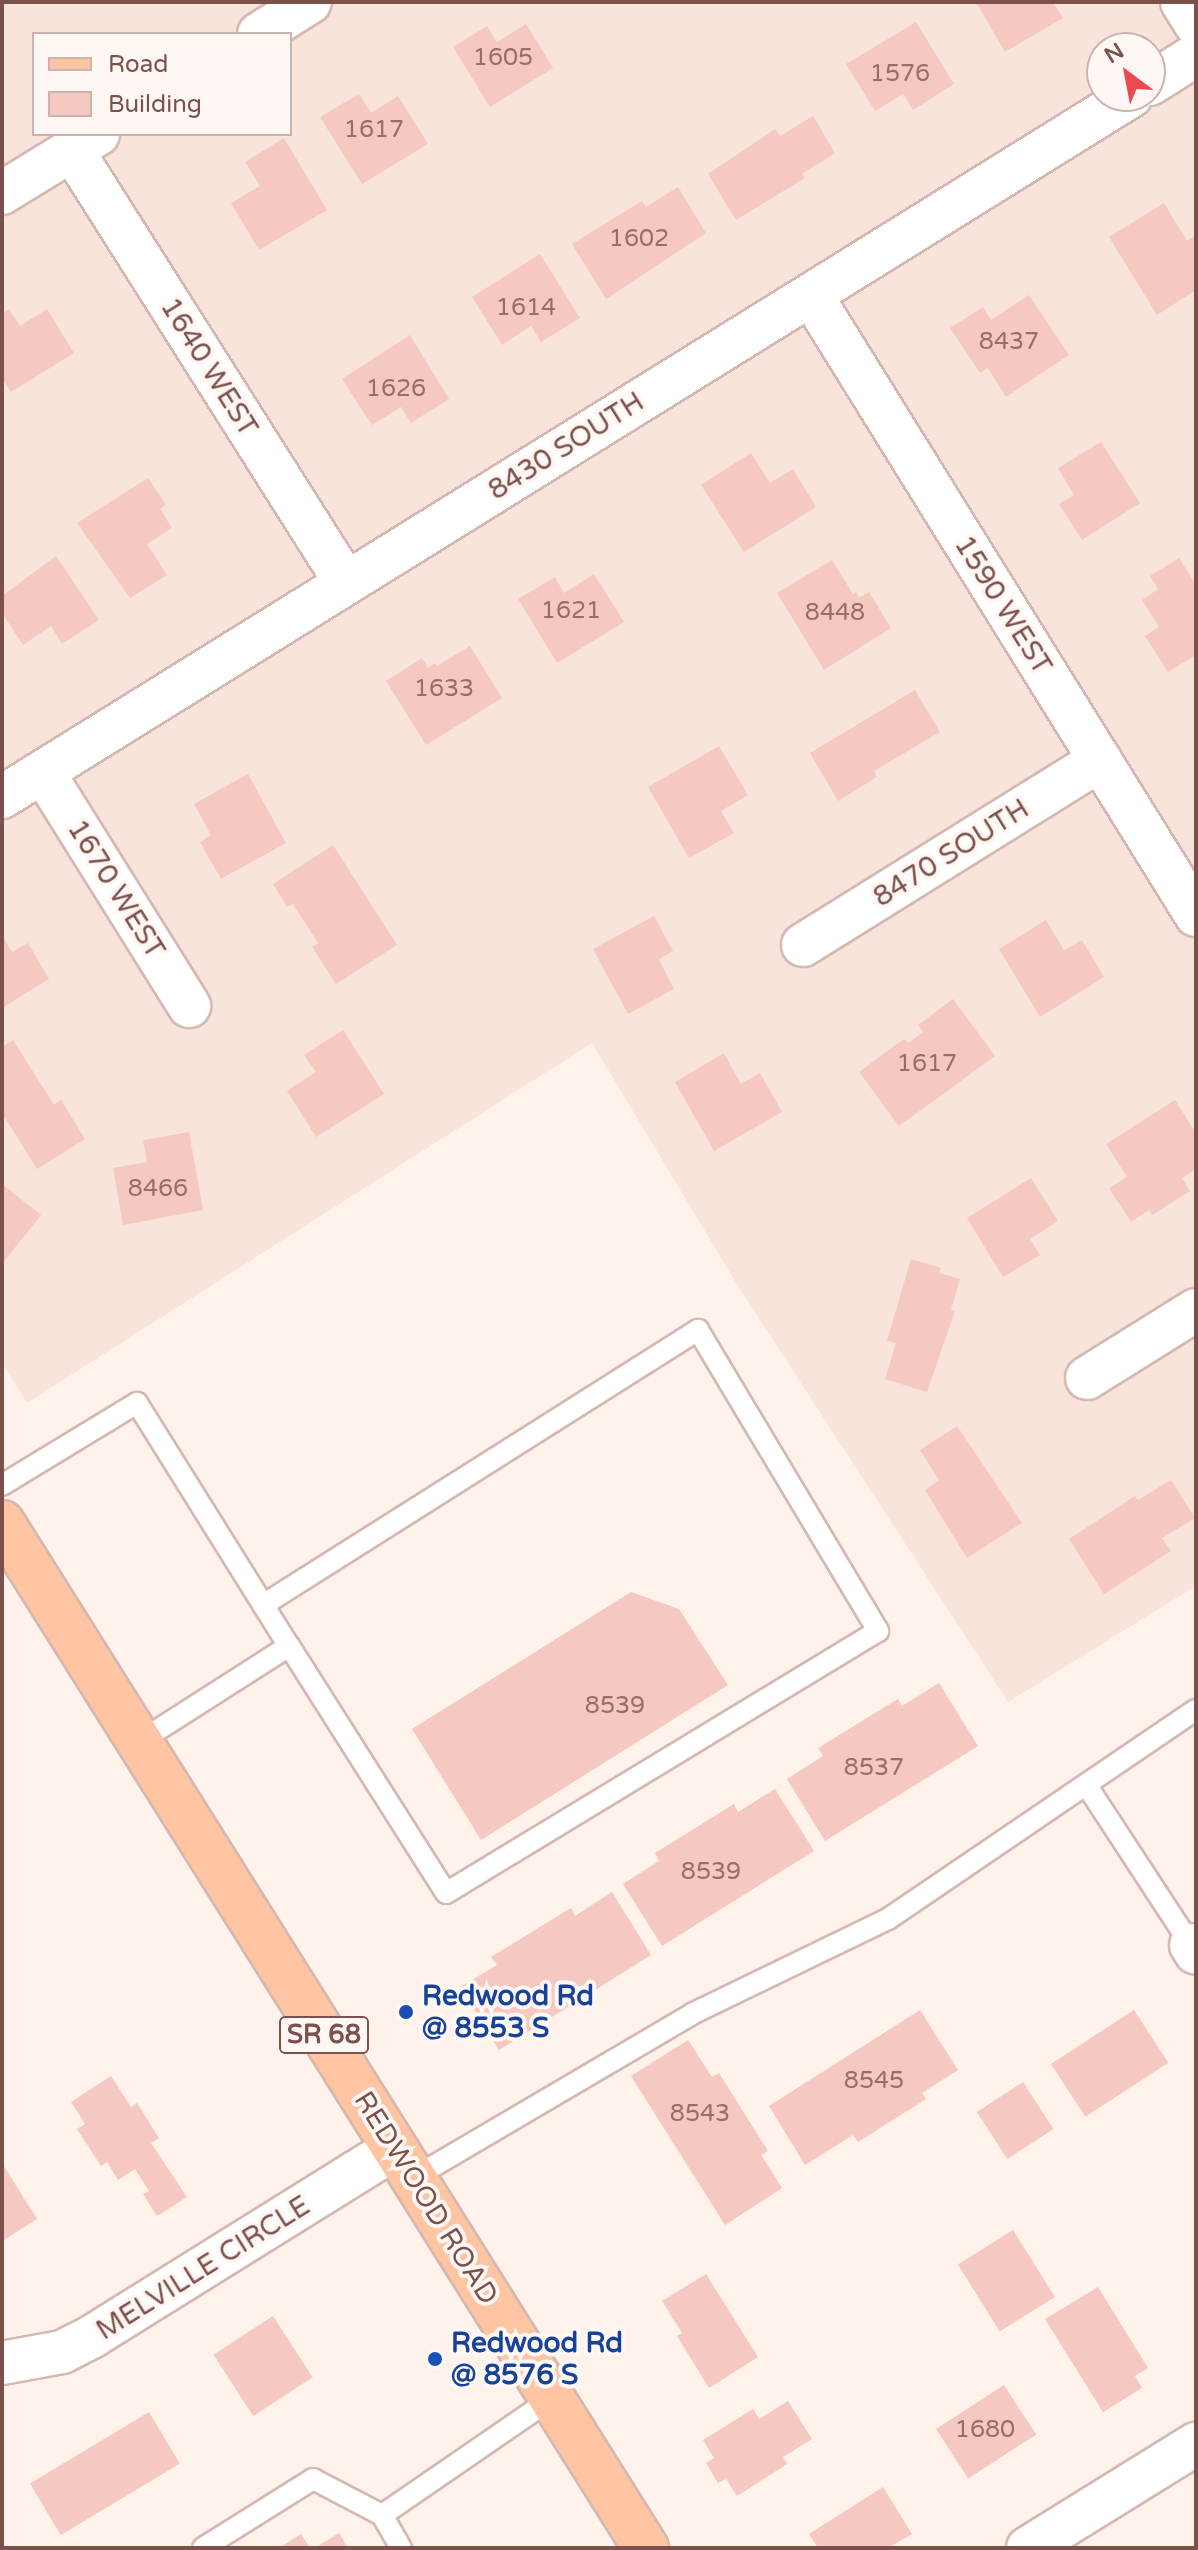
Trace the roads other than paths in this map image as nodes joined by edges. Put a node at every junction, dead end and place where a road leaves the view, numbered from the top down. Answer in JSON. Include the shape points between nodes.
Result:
{"nodes":[{"id":1,"x":310,"y":2,"type":"edge"},
{"id":2,"x":1182,"y":2,"type":"edge"},
{"id":3,"x":1196,"y":24,"type":"edge"},
{"id":4,"x":262,"y":32,"type":"edge"},
{"id":5,"x":1196,"y":55,"type":"edge"},
{"id":6,"x":1166,"y":74,"type":"edge"},
{"id":7,"x":1105,"y":112,"type":"edge"},
{"id":8,"x":85,"y":142,"type":"edge"},
{"id":9,"x":2,"y":193,"type":"edge"},
{"id":10,"x":811,"y":295,"type":"junction"},
{"id":11,"x":346,"y":583,"type":"junction"},
{"id":12,"x":1100,"y":760,"type":"junction"},
{"id":13,"x":43,"y":772,"type":"junction"},
{"id":14,"x":2,"y":797,"type":"edge"},
{"id":15,"x":1196,"y":915,"type":"edge"},
{"id":16,"x":803,"y":945,"type":"dead end"},
{"id":17,"x":189,"y":1006,"type":"dead end"},
{"id":18,"x":1196,"y":1310,"type":"edge"},
{"id":19,"x":1087,"y":1378,"type":"dead end"},
{"id":20,"x":2,"y":1485,"type":"edge"},
{"id":21,"x":2,"y":1523,"type":"edge"},
{"id":22,"x":263,"y":1605,"type":"junction"},
{"id":23,"x":289,"y":1646,"type":"junction"},
{"id":24,"x":1196,"y":1710,"type":"edge"},
{"id":25,"x":139,"y":1742,"type":"junction"},
{"id":26,"x":1087,"y":1786,"type":"junction"},
{"id":27,"x":1193,"y":1949,"type":"edge"},
{"id":28,"x":404,"y":2163,"type":"junction"},
{"id":29,"x":2,"y":2363,"type":"edge"},
{"id":30,"x":552,"y":2398,"type":"junction"},
{"id":31,"x":1196,"y":2444,"type":"edge"},
{"id":32,"x":382,"y":2515,"type":"junction"},
{"id":33,"x":203,"y":2548,"type":"edge"},
{"id":34,"x":401,"y":2548,"type":"edge"},
{"id":35,"x":646,"y":2548,"type":"edge"},
{"id":36,"x":1028,"y":2548,"type":"edge"}],
"edges":[{"from":1,"to":4,"type":"street"},
{"from":2,"to":3,"type":"street"},
{"from":5,"to":6,"type":"street"},
{"from":7,"to":10,"type":"street","name":"8430 SOUTH"},
{"from":8,"to":9,"type":"street"},
{"from":8,"to":11,"type":"street","name":"1640 WEST"},
{"from":10,"to":11,"type":"street","name":"8430 SOUTH"},
{"from":10,"to":12,"type":"street","name":"1590 WEST"},
{"from":11,"to":13,"type":"street","name":"8430 SOUTH"},
{"from":12,"to":15,"type":"street","name":"1590 WEST"},
{"from":12,"to":16,"type":"street","name":"8470 SOUTH"},
{"from":13,"to":14,"type":"street","name":"8430 SOUTH"},
{"from":13,"to":17,"type":"street","name":"1670 WEST"},
{"from":18,"to":19,"type":"street"},
{"from":20,"to":22,"type":"lane","via":[[137,1403]]},
{"from":21,"to":25,"type":"main road","name":"REDWOOD ROAD","number":"SR 68"},
{"from":22,"to":23,"type":"lane"},
{"from":22,"to":23,"type":"lane","via":[[698,1330],[878,1631],[446,1893]]},
{"from":23,"to":25,"type":"lane"},
{"from":24,"to":26,"type":"lane"},
{"from":25,"to":28,"type":"main road","name":"REDWOOD ROAD","number":"SR 68"},
{"from":26,"to":27,"type":"lane"},
{"from":26,"to":28,"type":"lane","via":[[888,1919]]},
{"from":28,"to":29,"type":"street","name":"MELVILLE CIRCLE","via":[[62,2352]]},
{"from":28,"to":30,"type":"main road","name":"REDWOOD ROAD","number":"SR 68"},
{"from":30,"to":32,"type":"lane"},
{"from":30,"to":35,"type":"main road","name":"REDWOOD ROAD","number":"SR 68"},
{"from":31,"to":36,"type":"street"},
{"from":32,"to":33,"type":"lane","via":[[313,2479]]},
{"from":32,"to":34,"type":"lane"}]}
